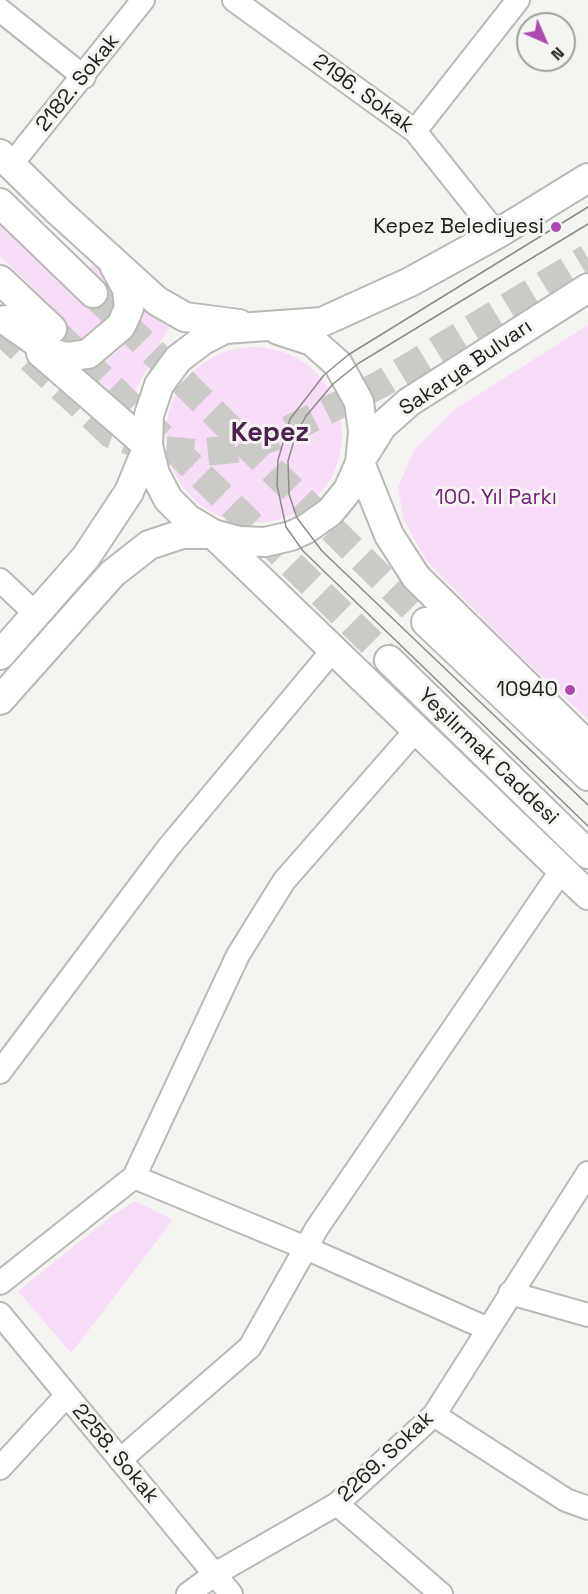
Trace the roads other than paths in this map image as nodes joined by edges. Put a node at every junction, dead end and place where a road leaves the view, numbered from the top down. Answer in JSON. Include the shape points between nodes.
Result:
{"nodes":[{"id":1,"x":143,"y":0,"type":"edge"},
{"id":2,"x":234,"y":0,"type":"edge"},
{"id":3,"x":518,"y":0,"type":"edge"},
{"id":4,"x":0,"y":10,"type":"edge"},
{"id":5,"x":84,"y":77,"type":"junction"},
{"id":6,"x":415,"y":131,"type":"junction"},
{"id":7,"x":6,"y":159,"type":"edge"},
{"id":8,"x":588,"y":178,"type":"edge"},
{"id":9,"x":0,"y":203,"type":"edge"},
{"id":10,"x":497,"y":234,"type":"junction"},
{"id":11,"x":109,"y":256,"type":"junction"},
{"id":12,"x":0,"y":280,"type":"edge"},
{"id":13,"x":588,"y":288,"type":"edge"},
{"id":14,"x":93,"y":293,"type":"tunnel mouth"},
{"id":15,"x":2,"y":318,"type":"edge"},
{"id":16,"x":256,"y":326,"type":"junction"},
{"id":17,"x":52,"y":329,"type":"tunnel mouth"},
{"id":18,"x":148,"y":446,"type":"junction"},
{"id":19,"x":360,"y":463,"type":"junction"},
{"id":20,"x":213,"y":534,"type":"junction"},
{"id":21,"x":0,"y":580,"type":"edge"},
{"id":22,"x":36,"y":615,"type":"junction"},
{"id":23,"x":426,"y":622,"type":"tunnel mouth"},
{"id":24,"x":332,"y":651,"type":"junction"},
{"id":25,"x":0,"y":655,"type":"edge"},
{"id":26,"x":389,"y":660,"type":"tunnel mouth"},
{"id":27,"x":0,"y":700,"type":"edge"},
{"id":28,"x":417,"y":729,"type":"junction"},
{"id":29,"x":588,"y":746,"type":"edge"},
{"id":30,"x":588,"y":776,"type":"edge"},
{"id":31,"x":588,"y":854,"type":"edge"},
{"id":32,"x":561,"y":871,"type":"junction"},
{"id":33,"x":588,"y":895,"type":"edge"},
{"id":34,"x":0,"y":1072,"type":"edge"},
{"id":35,"x":588,"y":1173,"type":"edge"},
{"id":36,"x":134,"y":1177,"type":"junction"},
{"id":37,"x":306,"y":1248,"type":"junction"},
{"id":38,"x":0,"y":1283,"type":"edge"},
{"id":39,"x":510,"y":1293,"type":"junction"},
{"id":40,"x":0,"y":1314,"type":"edge"},
{"id":41,"x":588,"y":1315,"type":"edge"},
{"id":42,"x":488,"y":1329,"type":"junction"},
{"id":43,"x":66,"y":1396,"type":"junction"},
{"id":44,"x":434,"y":1415,"type":"junction"},
{"id":45,"x":120,"y":1460,"type":"junction"},
{"id":46,"x":0,"y":1468,"type":"edge"},
{"id":47,"x":337,"y":1504,"type":"junction"},
{"id":48,"x":588,"y":1508,"type":"edge"},
{"id":49,"x":215,"y":1574,"type":"junction"},
{"id":50,"x":188,"y":1594,"type":"edge"},
{"id":51,"x":231,"y":1594,"type":"edge"},
{"id":52,"x":441,"y":1594,"type":"edge"}],
"edges":[{"from":1,"to":5,"type":"street","name":"2182. Sokak"},
{"from":2,"to":6,"type":"street","name":"2196. Sokak"},
{"from":3,"to":6,"type":"street"},
{"from":4,"to":5,"type":"street"},
{"from":5,"to":7,"type":"street","name":"2182. Sokak"},
{"from":6,"to":10,"type":"street","name":"2196. Sokak"},
{"from":7,"to":11,"type":"main road"},
{"from":8,"to":10,"type":"main road"},
{"from":9,"to":14,"type":"main road"},
{"from":10,"to":16,"type":"main road","via":[[410,282],[322,322]]},
{"from":11,"to":15,"type":"main road","via":[[127,289],[129,308],[122,326],[88,354],[66,357],[52,353]]},
{"from":11,"to":16,"type":"main road","via":[[157,301],[185,317]]},
{"from":12,"to":17,"type":"main road"},
{"from":13,"to":19,"type":"main road","name":"Sakarya Bulvarı","via":[[409,402],[382,426]]},
{"from":15,"to":18,"type":"main road"},
{"from":16,"to":18,"type":"main road","via":[[225,329],[178,359],[156,393],[149,415]]},
{"from":16,"to":19,"type":"main road","via":[[288,331],[312,341],[346,374],[359,402],[363,432]]},
{"from":18,"to":20,"type":"main road","via":[[155,474],[168,499],[188,519]]},
{"from":18,"to":22,"type":"main road","via":[[129,492],[86,557]]},
{"from":19,"to":20,"type":"main road","via":[[348,490],[330,512],[306,530],[265,542]]},
{"from":19,"to":29,"type":"main road","via":[[389,535],[416,577]]},
{"from":20,"to":24,"type":"main road"},
{"from":20,"to":27,"type":"main road","via":[[182,534],[149,545],[112,574]]},
{"from":21,"to":22,"type":"street"},
{"from":22,"to":25,"type":"main road"},
{"from":23,"to":30,"type":"main road"},
{"from":24,"to":28,"type":"main road"},
{"from":24,"to":34,"type":"street","via":[[168,848]]},
{"from":26,"to":31,"type":"main road","name":"Yeşilırmak Caddesi"},
{"from":28,"to":32,"type":"main road"},
{"from":28,"to":36,"type":"street","via":[[284,881],[238,955]]},
{"from":32,"to":33,"type":"main road"},
{"from":32,"to":37,"type":"street"},
{"from":35,"to":39,"type":"street","name":"2269. Sokak"},
{"from":36,"to":37,"type":"street"},
{"from":36,"to":38,"type":"street"},
{"from":37,"to":42,"type":"street"},
{"from":37,"to":45,"type":"street","via":[[250,1347]]},
{"from":39,"to":41,"type":"street"},
{"from":39,"to":42,"type":"street","name":"2269. Sokak"},
{"from":40,"to":43,"type":"street","name":"2258. Sokak"},
{"from":42,"to":44,"type":"street","name":"2269. Sokak"},
{"from":43,"to":45,"type":"street","name":"2258. Sokak"},
{"from":43,"to":46,"type":"street"},
{"from":44,"to":47,"type":"street","name":"2269. Sokak"},
{"from":44,"to":48,"type":"street","via":[[567,1500]]},
{"from":45,"to":49,"type":"street","name":"2258. Sokak"},
{"from":47,"to":49,"type":"street","name":"2269. Sokak"},
{"from":47,"to":52,"type":"street"},
{"from":49,"to":50,"type":"street","name":"2269. Sokak"},
{"from":49,"to":51,"type":"street","name":"2258. Sokak"}]}
